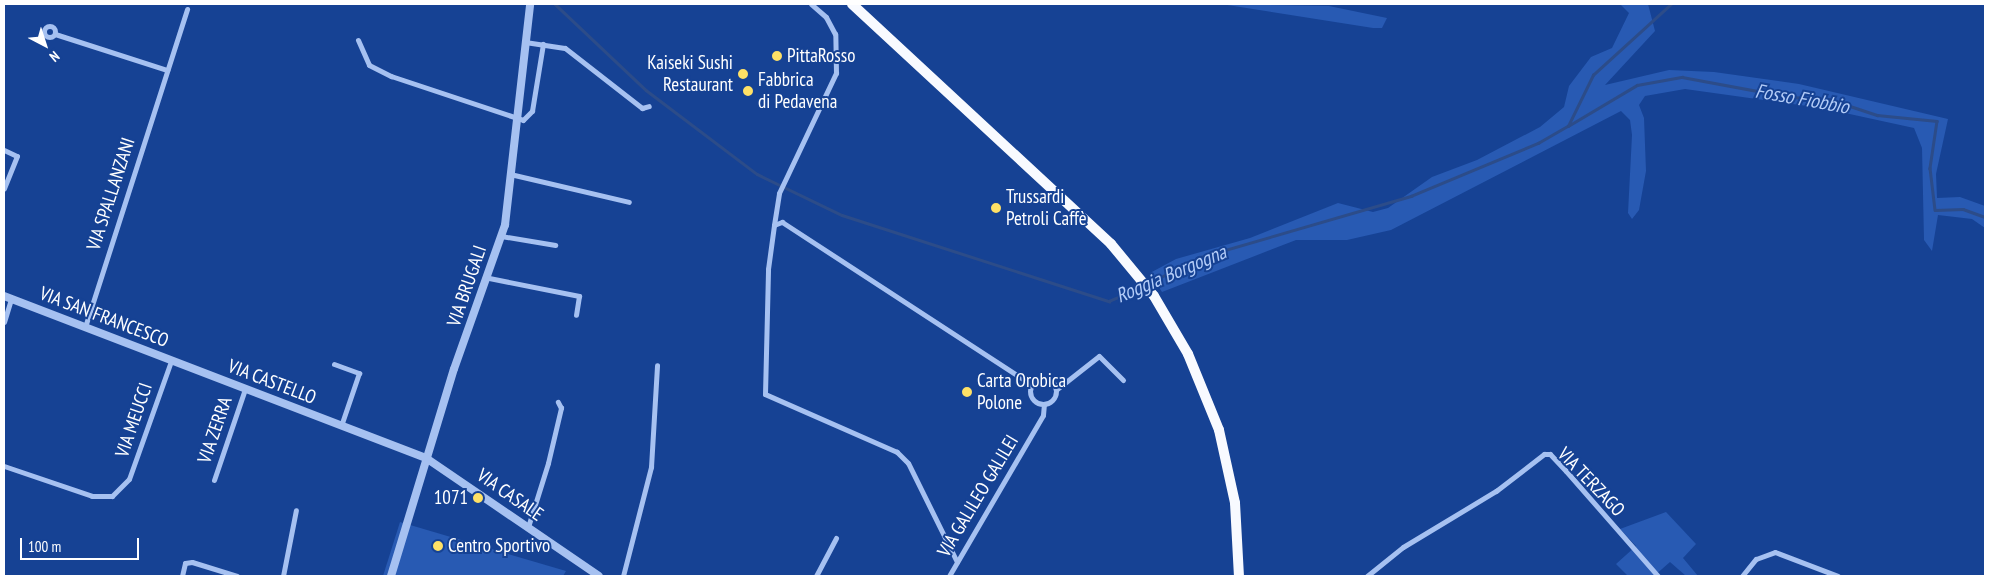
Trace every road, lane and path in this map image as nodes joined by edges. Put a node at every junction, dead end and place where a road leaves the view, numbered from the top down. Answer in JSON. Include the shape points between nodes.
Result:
{"nodes":[{"id":1,"x":530,"y":4,"type":"edge"},
{"id":2,"x":810,"y":4,"type":"edge"},
{"id":3,"x":852,"y":4,"type":"edge"},
{"id":4,"x":187,"y":9,"type":"dead end"},
{"id":5,"x":55,"y":34,"type":"dead end"},
{"id":6,"x":358,"y":40,"type":"dead end"},
{"id":7,"x":525,"y":42,"type":"junction"},
{"id":8,"x":543,"y":44,"type":"junction"},
{"id":9,"x":167,"y":70,"type":"junction"},
{"id":10,"x":649,"y":106,"type":"dead end"},
{"id":11,"x":517,"y":118,"type":"junction"},
{"id":12,"x":4,"y":150,"type":"edge"},
{"id":13,"x":510,"y":174,"type":"junction"},
{"id":14,"x":4,"y":189,"type":"edge"},
{"id":15,"x":629,"y":202,"type":"dead end"},
{"id":16,"x":774,"y":225,"type":"junction"},
{"id":17,"x":501,"y":236,"type":"junction"},
{"id":18,"x":554,"y":244,"type":"dead end"},
{"id":19,"x":489,"y":278,"type":"junction"},
{"id":20,"x":8,"y":298,"type":"edge"},
{"id":21,"x":576,"y":315,"type":"dead end"},
{"id":22,"x":4,"y":322,"type":"edge"},
{"id":23,"x":84,"y":327,"type":"junction"},
{"id":24,"x":171,"y":361,"type":"junction"},
{"id":25,"x":334,"y":364,"type":"dead end"},
{"id":26,"x":657,"y":365,"type":"dead end"},
{"id":27,"x":192,"y":370,"type":"joint"},
{"id":28,"x":1123,"y":380,"type":"dead end"},
{"id":29,"x":1032,"y":385,"type":"junction"},
{"id":30,"x":1057,"y":388,"type":"junction"},
{"id":31,"x":245,"y":389,"type":"junction"},
{"id":32,"x":558,"y":402,"type":"dead end"},
{"id":33,"x":1044,"y":404,"type":"junction"},
{"id":34,"x":340,"y":426,"type":"junction"},
{"id":35,"x":426,"y":458,"type":"junction"},
{"id":36,"x":4,"y":466,"type":"edge"},
{"id":37,"x":214,"y":480,"type":"dead end"},
{"id":38,"x":296,"y":510,"type":"dead end"},
{"id":39,"x":528,"y":527,"type":"junction"},
{"id":40,"x":836,"y":538,"type":"dead end"},
{"id":41,"x":957,"y":562,"type":"junction"},
{"id":42,"x":182,"y":576,"type":"edge"},
{"id":43,"x":237,"y":576,"type":"edge"},
{"id":44,"x":283,"y":576,"type":"edge"},
{"id":45,"x":391,"y":576,"type":"edge"},
{"id":46,"x":599,"y":576,"type":"edge"},
{"id":47,"x":623,"y":576,"type":"edge"},
{"id":48,"x":816,"y":576,"type":"edge"},
{"id":49,"x":949,"y":576,"type":"edge"},
{"id":50,"x":1239,"y":576,"type":"edge"},
{"id":51,"x":1367,"y":576,"type":"edge"},
{"id":52,"x":1658,"y":576,"type":"edge"},
{"id":53,"x":1742,"y":576,"type":"edge"},
{"id":54,"x":1838,"y":576,"type":"edge"}],
"edges":[{"from":1,"to":7,"type":"street","name":"VIA BRUGALI"},
{"from":2,"to":16,"type":"street","via":[[826,17],[835,34],[838,64],[779,193]]},
{"from":3,"to":50,"type":"highway","via":[[1128,262],[1154,296],[1188,354],[1219,430],[1235,503]]},
{"from":4,"to":9,"type":"street","name":"VIA SPALLANZANI"},
{"from":5,"to":9,"type":"street"},
{"from":6,"to":11,"type":"street","via":[[369,65],[391,76]]},
{"from":7,"to":8,"type":"street"},
{"from":7,"to":11,"type":"street","name":"VIA BRUGALI"},
{"from":8,"to":10,"type":"street","via":[[576,54],[642,108]]},
{"from":8,"to":11,"type":"street","via":[[532,111],[523,120]]},
{"from":9,"to":23,"type":"street","name":"VIA SPALLANZANI"},
{"from":11,"to":13,"type":"street","name":"VIA BRUGALI"},
{"from":12,"to":14,"type":"street","via":[[17,156]]},
{"from":13,"to":15,"type":"street"},
{"from":13,"to":17,"type":"street","name":"VIA BRUGALI"},
{"from":16,"to":29,"type":"street","via":[[782,222]]},
{"from":16,"to":41,"type":"street","via":[[768,268],[765,394],[897,452],[908,463]]},
{"from":17,"to":18,"type":"street"},
{"from":17,"to":19,"type":"street","name":"VIA BRUGALI"},
{"from":19,"to":21,"type":"street","via":[[579,296]]},
{"from":19,"to":35,"type":"street","name":"VIA BRUGALI"},
{"from":20,"to":22,"type":"street"},
{"from":20,"to":23,"type":"street","name":"VIA SAN FRANCESCO"},
{"from":23,"to":24,"type":"street","name":"VIA SAN FRANCESCO"},
{"from":24,"to":27,"type":"street","name":"VIA SAN FRANCESCO"},
{"from":24,"to":36,"type":"street","name":"VIA MEUCCI","via":[[129,479],[112,496],[92,496]]},
{"from":25,"to":34,"type":"street","name":"VIA CASTELLO","via":[[359,373]]},
{"from":26,"to":47,"type":"street","via":[[651,467]]},
{"from":27,"to":31,"type":"street","name":"VIA CASTELLO"},
{"from":28,"to":30,"type":"street","via":[[1099,356]]},
{"from":29,"to":30,"type":"street","via":[[1046,377]]},
{"from":29,"to":33,"type":"street","via":[[1032,398]]},
{"from":30,"to":33,"type":"street","via":[[1054,399]]},
{"from":31,"to":34,"type":"street","name":"VIA CASTELLO"},
{"from":31,"to":37,"type":"street","name":"VIA ZERRA"},
{"from":32,"to":39,"type":"street","via":[[561,408],[548,463]]},
{"from":33,"to":41,"type":"street","name":"VIA GALILEO GALILEI","via":[[1043,415]]},
{"from":34,"to":35,"type":"street","name":"VIA CASTELLO"},
{"from":35,"to":39,"type":"street","name":"VIA CASALE"},
{"from":35,"to":45,"type":"street","name":"VIA BRUGALI"},
{"from":38,"to":44,"type":"street"},
{"from":39,"to":46,"type":"street","name":"VIA CASALE"},
{"from":40,"to":48,"type":"street"},
{"from":41,"to":49,"type":"street","name":"VIA GALILEO GALILEI"},
{"from":42,"to":43,"type":"street","via":[[185,563],[192,562]]},
{"from":51,"to":52,"type":"street","name":"VIA TERZAGO","via":[[1403,547],[1496,491],[1537,457],[1550,454]]},
{"from":53,"to":54,"type":"street","via":[[1756,559],[1775,552]]}]}
